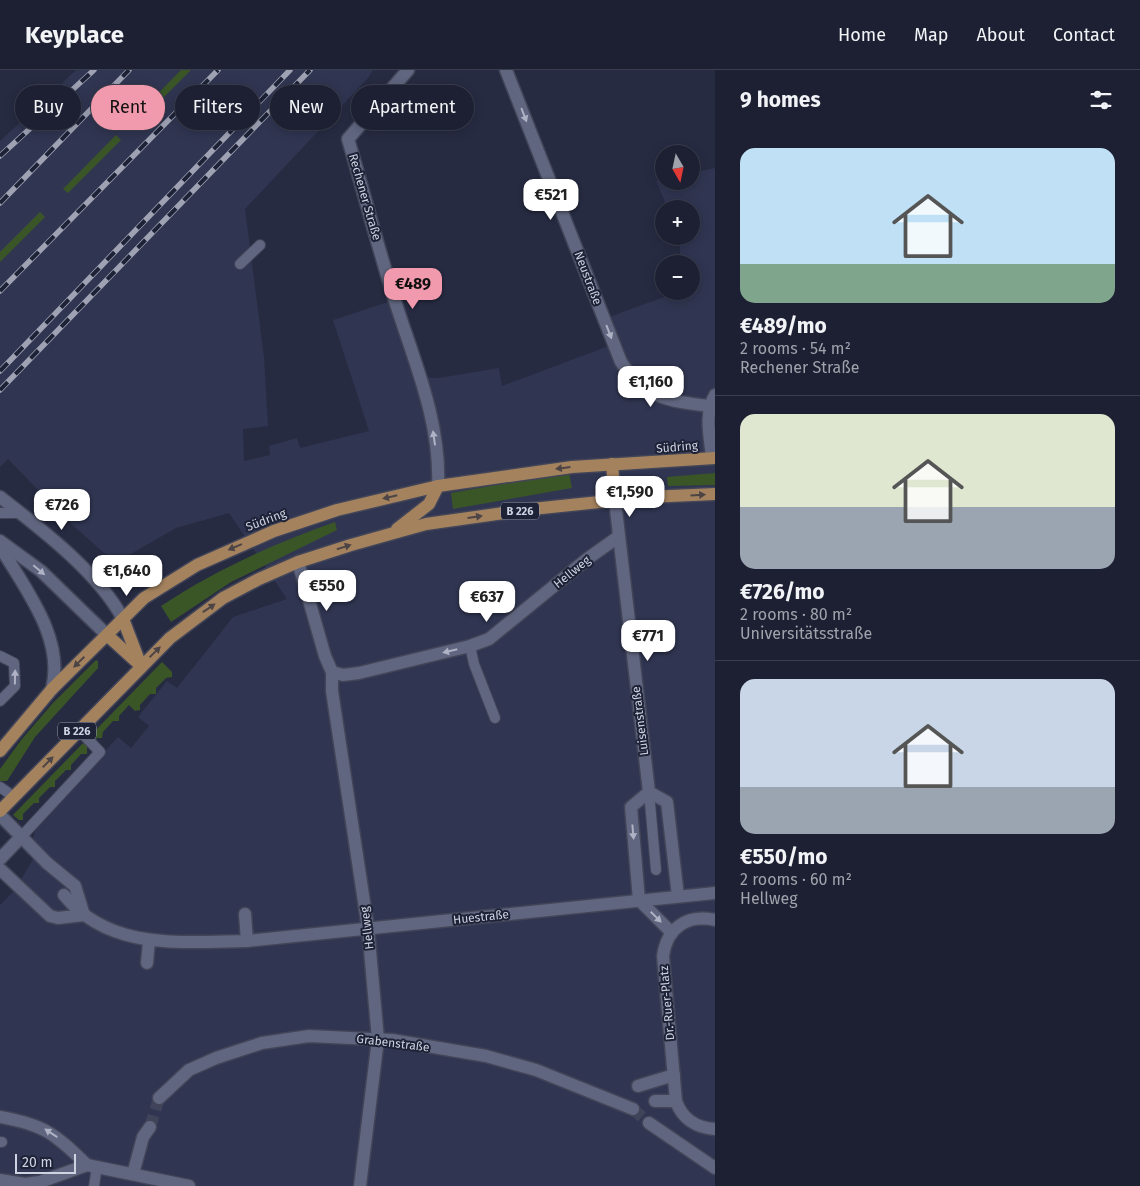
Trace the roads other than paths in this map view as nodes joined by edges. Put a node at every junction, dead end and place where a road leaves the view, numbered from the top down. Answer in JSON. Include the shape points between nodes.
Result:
{"nodes":[{"id":1,"x":408,"y":70,"type":"edge"},
{"id":2,"x":506,"y":70,"type":"edge"},
{"id":3,"x":260,"y":245,"type":"dead end"},
{"id":4,"x":240,"y":264,"type":"dead end"},
{"id":5,"x":712,"y":400,"type":"edge"},
{"id":6,"x":713,"y":458,"type":"edge"},
{"id":7,"x":612,"y":464,"type":"junction"},
{"id":8,"x":438,"y":486,"type":"junction"},
{"id":9,"x":715,"y":494,"type":"edge"},
{"id":10,"x":0,"y":497,"type":"edge"},
{"id":11,"x":615,"y":501,"type":"junction"},
{"id":12,"x":0,"y":513,"type":"edge"},
{"id":13,"x":21,"y":513,"type":"junction"},
{"id":14,"x":391,"y":534,"type":"junction"},
{"id":15,"x":618,"y":537,"type":"junction"},
{"id":16,"x":0,"y":540,"type":"edge"},
{"id":17,"x":0,"y":546,"type":"edge"},
{"id":18,"x":298,"y":562,"type":"junction"},
{"id":19,"x":123,"y":619,"type":"junction"},
{"id":20,"x":107,"y":635,"type":"junction"},
{"id":21,"x":470,"y":646,"type":"junction"},
{"id":22,"x":0,"y":656,"type":"edge"},
{"id":23,"x":141,"y":666,"type":"junction"},
{"id":24,"x":332,"y":672,"type":"junction"},
{"id":25,"x":52,"y":689,"type":"junction"},
{"id":26,"x":0,"y":700,"type":"edge"},
{"id":27,"x":495,"y":718,"type":"dead end"},
{"id":28,"x":78,"y":730,"type":"junction"},
{"id":29,"x":0,"y":751,"type":"edge"},
{"id":30,"x":0,"y":787,"type":"edge"},
{"id":31,"x":649,"y":792,"type":"junction"},
{"id":32,"x":14,"y":797,"type":"junction"},
{"id":33,"x":0,"y":813,"type":"edge"},
{"id":34,"x":21,"y":837,"type":"junction"},
{"id":35,"x":0,"y":859,"type":"edge"},
{"id":36,"x":0,"y":869,"type":"edge"},
{"id":37,"x":656,"y":870,"type":"dead end"},
{"id":38,"x":715,"y":893,"type":"edge"},
{"id":39,"x":697,"y":895,"type":"junction"},
{"id":40,"x":678,"y":896,"type":"junction"},
{"id":41,"x":65,"y":898,"type":"dead end"},
{"id":42,"x":639,"y":900,"type":"junction"},
{"id":43,"x":245,"y":914,"type":"dead end"},
{"id":44,"x":84,"y":915,"type":"junction"},
{"id":45,"x":700,"y":917,"type":"junction"},
{"id":46,"x":715,"y":920,"type":"edge"},
{"id":47,"x":368,"y":928,"type":"junction"},
{"id":48,"x":672,"y":933,"type":"junction"},
{"id":49,"x":149,"y":941,"type":"junction"},
{"id":50,"x":247,"y":941,"type":"junction"},
{"id":51,"x":148,"y":963,"type":"dead end"},
{"id":52,"x":378,"y":1039,"type":"junction"},
{"id":53,"x":674,"y":1075,"type":"junction"},
{"id":54,"x":638,"y":1086,"type":"dead end"},
{"id":55,"x":159,"y":1098,"type":"tunnel mouth"},
{"id":56,"x":655,"y":1101,"type":"dead end"},
{"id":57,"x":633,"y":1109,"type":"tunnel mouth"},
{"id":58,"x":0,"y":1116,"type":"edge"},
{"id":59,"x":665,"y":1116,"type":"junction"},
{"id":60,"x":150,"y":1127,"type":"tunnel mouth"},
{"id":61,"x":715,"y":1129,"type":"edge"},
{"id":62,"x":92,"y":1166,"type":"junction"},
{"id":63,"x":715,"y":1168,"type":"edge"},
{"id":64,"x":133,"y":1174,"type":"junction"},
{"id":65,"x":0,"y":1180,"type":"edge"},
{"id":66,"x":94,"y":1186,"type":"edge"},
{"id":67,"x":189,"y":1186,"type":"edge"},
{"id":68,"x":360,"y":1186,"type":"edge"}],
"edges":[{"from":8,"to":1,"type":"street","name":"Rechener Straße","one_way":true,"via":[[439,467],[429,407],[348,139]]},
{"from":2,"to":5,"type":"street","name":"Neustraße","one_way":true,"via":[[621,362],[632,379],[654,395],[684,403]]},
{"from":3,"to":4,"type":"lane"},
{"from":5,"to":6,"type":"street"},
{"from":6,"to":7,"type":"main road","name":"Südring"},
{"from":7,"to":8,"type":"main road","name":"Südring","one_way":true,"via":[[520,473]]},
{"from":7,"to":11,"type":"main road"},
{"from":8,"to":14,"type":"main road","via":[[429,504]]},
{"from":8,"to":19,"type":"main road","name":"Südring","one_way":true,"via":[[330,512],[236,546],[155,591]]},
{"from":11,"to":9,"type":"main road","number":"B 226","one_way":true},
{"from":10,"to":13,"type":"street"},
{"from":14,"to":11,"type":"main road","number":"B 226","one_way":true,"via":[[426,524]]},
{"from":11,"to":15,"type":"street","name":"Luisenstraße"},
{"from":12,"to":13,"type":"lane"},
{"from":13,"to":19,"type":"street","via":[[106,590]]},
{"from":18,"to":14,"type":"main road","number":"B 226","one_way":true},
{"from":15,"to":21,"type":"street","name":"Hellweg","via":[[489,639]]},
{"from":15,"to":31,"type":"street","name":"Luisenstraße"},
{"from":16,"to":20,"type":"street","one_way":true,"via":[[41,571]]},
{"from":17,"to":25,"type":"street","via":[[50,636],[56,668]]},
{"from":23,"to":18,"type":"main road","number":"B 226","one_way":true,"via":[[203,612],[240,589]]},
{"from":18,"to":24,"type":"street","name":"Hellweg"},
{"from":19,"to":20,"type":"main road","name":"Südring"},
{"from":19,"to":23,"type":"main road"},
{"from":20,"to":23,"type":"main road"},
{"from":20,"to":25,"type":"main road","name":"Südring","one_way":true},
{"from":21,"to":24,"type":"street","name":"Hellweg","one_way":true,"via":[[359,673],[344,675]]},
{"from":21,"to":27,"type":"lane"},
{"from":26,"to":22,"type":"lane","one_way":true,"via":[[15,686],[16,672],[14,663]]},
{"from":23,"to":28,"type":"main road","number":"B 226"},
{"from":24,"to":47,"type":"street","name":"Hellweg","via":[[332,691]]},
{"from":25,"to":29,"type":"main road","name":"Südring"},
{"from":32,"to":28,"type":"main road","number":"B 226","one_way":true},
{"from":28,"to":34,"type":"lane","via":[[100,752]]},
{"from":30,"to":32,"type":"lane"},
{"from":31,"to":37,"type":"lane"},
{"from":31,"to":40,"type":"street","via":[[667,802]]},
{"from":31,"to":42,"type":"street","one_way":true,"via":[[631,807]]},
{"from":32,"to":33,"type":"main road","number":"B 226"},
{"from":33,"to":34,"type":"street"},
{"from":34,"to":35,"type":"street"},
{"from":34,"to":44,"type":"street","via":[[75,886]]},
{"from":36,"to":44,"type":"street","via":[[50,916]]},
{"from":38,"to":39,"type":"street","name":"Huestraße"},
{"from":39,"to":40,"type":"street","name":"Huestraße"},
{"from":39,"to":45,"type":"street"},
{"from":40,"to":42,"type":"street","name":"Huestraße"},
{"from":41,"to":44,"type":"street","name":"Huestraße"},
{"from":42,"to":47,"type":"street","name":"Huestraße"},
{"from":42,"to":48,"type":"street","one_way":true},
{"from":43,"to":50,"type":"street"},
{"from":44,"to":49,"type":"street","name":"Huestraße","via":[[126,937]]},
{"from":45,"to":46,"type":"street"},
{"from":45,"to":48,"type":"street","via":[[687,921]]},
{"from":47,"to":50,"type":"street","name":"Huestraße"},
{"from":47,"to":52,"type":"street","name":"Hellweg"},
{"from":48,"to":53,"type":"street","name":"Dr.-Ruer-Platz","via":[[664,948],[664,969]]},
{"from":49,"to":50,"type":"street","name":"Huestraße"},
{"from":49,"to":51,"type":"street"},
{"from":52,"to":55,"type":"street","name":"Grabenstraße","via":[[309,1036],[262,1043],[189,1070]]},
{"from":52,"to":57,"type":"street","name":"Grabenstraße","via":[[486,1056],[624,1099]]},
{"from":52,"to":68,"type":"street","name":"Hellweg"},
{"from":53,"to":54,"type":"street"},
{"from":53,"to":59,"type":"street","name":"Dr.-Ruer-Platz"},
{"from":56,"to":59,"type":"street"},
{"from":62,"to":58,"type":"street","one_way":true,"via":[[47,1130]]},
{"from":59,"to":61,"type":"street"},
{"from":59,"to":63,"type":"street"},
{"from":60,"to":64,"type":"street"},
{"from":62,"to":64,"type":"street"},
{"from":62,"to":65,"type":"street","via":[[40,1182],[26,1184]]},
{"from":62,"to":66,"type":"lane"},
{"from":64,"to":67,"type":"street"}]}
